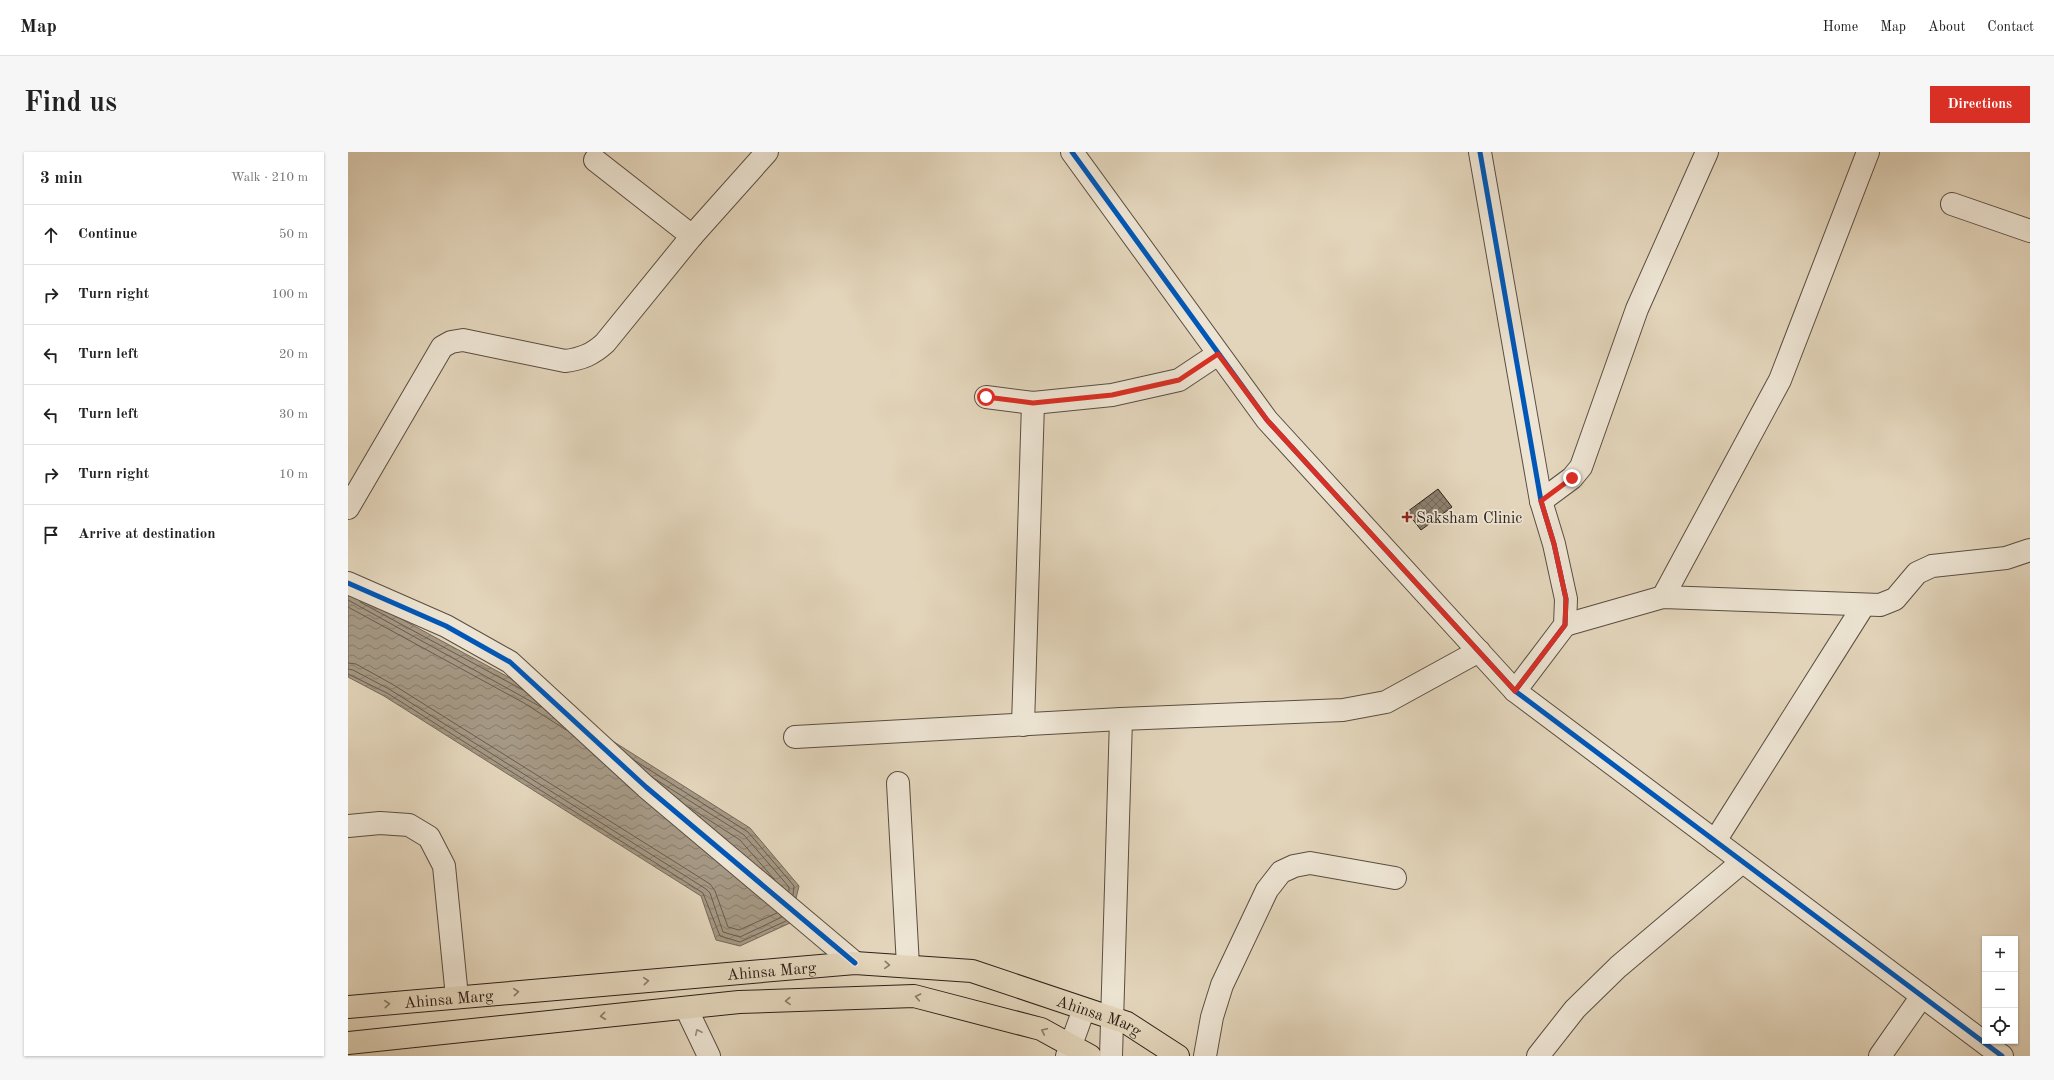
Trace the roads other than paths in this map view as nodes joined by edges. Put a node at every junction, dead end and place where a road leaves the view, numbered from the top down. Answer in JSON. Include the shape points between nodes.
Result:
{"nodes":[{"id":1,"x":767,"y":152,"type":"edge"},
{"id":2,"x":1072,"y":152,"type":"edge"},
{"id":3,"x":1480,"y":152,"type":"edge"},
{"id":4,"x":1707,"y":152,"type":"edge"},
{"id":5,"x":1868,"y":152,"type":"edge"},
{"id":6,"x":595,"y":160,"type":"dead end"},
{"id":7,"x":1952,"y":204,"type":"dead end"},
{"id":8,"x":2030,"y":232,"type":"edge"},
{"id":9,"x":692,"y":236,"type":"junction"},
{"id":10,"x":1218,"y":354,"type":"junction"},
{"id":11,"x":986,"y":397,"type":"dead end"},
{"id":12,"x":1033,"y":403,"type":"junction"},
{"id":13,"x":1541,"y":501,"type":"junction"},
{"id":14,"x":348,"y":508,"type":"edge"},
{"id":15,"x":2030,"y":550,"type":"edge"},
{"id":16,"x":348,"y":583,"type":"edge"},
{"id":17,"x":1663,"y":597,"type":"junction"},
{"id":18,"x":1864,"y":605,"type":"junction"},
{"id":19,"x":1565,"y":625,"type":"junction"},
{"id":20,"x":1479,"y":651,"type":"junction"},
{"id":21,"x":1515,"y":691,"type":"junction"},
{"id":22,"x":1121,"y":719,"type":"junction"},
{"id":23,"x":1022,"y":725,"type":"junction"},
{"id":24,"x":795,"y":738,"type":"dead end"},
{"id":25,"x":898,"y":783,"type":"dead end"},
{"id":26,"x":348,"y":826,"type":"edge"},
{"id":27,"x":1715,"y":841,"type":"junction"},
{"id":28,"x":1742,"y":862,"type":"junction"},
{"id":29,"x":1395,"y":878,"type":"dead end"},
{"id":30,"x":855,"y":963,"type":"junction"},
{"id":31,"x":908,"y":966,"type":"junction"},
{"id":32,"x":1922,"y":996,"type":"junction"},
{"id":33,"x":457,"y":997,"type":"junction"},
{"id":34,"x":348,"y":1007,"type":"edge"},
{"id":35,"x":686,"y":1008,"type":"junction"},
{"id":36,"x":1084,"y":1009,"type":"junction"},
{"id":37,"x":1113,"y":1019,"type":"junction"},
{"id":38,"x":348,"y":1043,"type":"edge"},
{"id":39,"x":1069,"y":1051,"type":"edge"},
{"id":40,"x":709,"y":1056,"type":"edge"},
{"id":41,"x":1090,"y":1056,"type":"edge"},
{"id":42,"x":1112,"y":1056,"type":"edge"},
{"id":43,"x":1178,"y":1056,"type":"edge"},
{"id":44,"x":1205,"y":1056,"type":"edge"},
{"id":45,"x":1538,"y":1056,"type":"edge"},
{"id":46,"x":1880,"y":1056,"type":"edge"},
{"id":47,"x":2002,"y":1056,"type":"edge"}],
"edges":[{"from":1,"to":9,"type":"street"},
{"from":2,"to":10,"type":"street"},
{"from":3,"to":13,"type":"street"},
{"from":4,"to":13,"type":"street","via":[[1637,308],[1581,467],[1572,478]]},
{"from":5,"to":17,"type":"street","via":[[1780,380]]},
{"from":6,"to":9,"type":"street"},
{"from":7,"to":8,"type":"street"},
{"from":9,"to":14,"type":"street","via":[[605,344],[588,356],[565,361],[463,340],[442,347]]},
{"from":10,"to":12,"type":"street","via":[[1179,380],[1112,395]]},
{"from":10,"to":20,"type":"street","via":[[1267,420]]},
{"from":11,"to":12,"type":"street"},
{"from":12,"to":23,"type":"street"},
{"from":13,"to":19,"type":"street","via":[[1566,599]]},
{"from":15,"to":18,"type":"street","via":[[2006,558],[1932,566],[1917,573],[1895,599],[1880,605]]},
{"from":16,"to":30,"type":"street","via":[[446,626],[510,662],[646,787]]},
{"from":17,"to":18,"type":"street"},
{"from":17,"to":19,"type":"street"},
{"from":18,"to":27,"type":"street"},
{"from":19,"to":21,"type":"street"},
{"from":20,"to":21,"type":"street"},
{"from":20,"to":22,"type":"street","via":[[1386,702],[1343,710]]},
{"from":21,"to":27,"type":"street"},
{"from":22,"to":23,"type":"street"},
{"from":22,"to":37,"type":"street"},
{"from":23,"to":24,"type":"street"},
{"from":25,"to":31,"type":"street"},
{"from":26,"to":33,"type":"street","via":[[380,823],[409,825],[429,837],[444,866]]},
{"from":27,"to":28,"type":"street"},
{"from":28,"to":32,"type":"street"},
{"from":28,"to":45,"type":"street","via":[[1618,967],[1575,1009]]},
{"from":29,"to":44,"type":"street","via":[[1310,863],[1281,872],[1267,890],[1222,985],[1212,1017]]},
{"from":30,"to":31,"type":"highway","name":"Ahinsa Marg","one_way":true},
{"from":33,"to":30,"type":"highway","name":"Ahinsa Marg","one_way":true},
{"from":31,"to":36,"type":"highway","name":"Ahinsa Marg","via":[[972,971]]},
{"from":32,"to":46,"type":"street"},
{"from":32,"to":47,"type":"street"},
{"from":34,"to":33,"type":"highway","name":"Ahinsa Marg","one_way":true},
{"from":35,"to":38,"type":"highway","name":"Ahinsa Marg","one_way":true},
{"from":39,"to":35,"type":"highway","name":"Ahinsa Marg","one_way":true,"via":[[1041,1029],[914,996],[739,1002]]},
{"from":40,"to":35,"type":"street","one_way":true},
{"from":36,"to":37,"type":"highway","name":"Ahinsa Marg"},
{"from":36,"to":39,"type":"street"},
{"from":37,"to":42,"type":"street"},
{"from":37,"to":43,"type":"highway","name":"Ahinsa Marg","via":[[1126,1023]]},
{"from":39,"to":41,"type":"highway","name":"Ahinsa Marg"}]}
